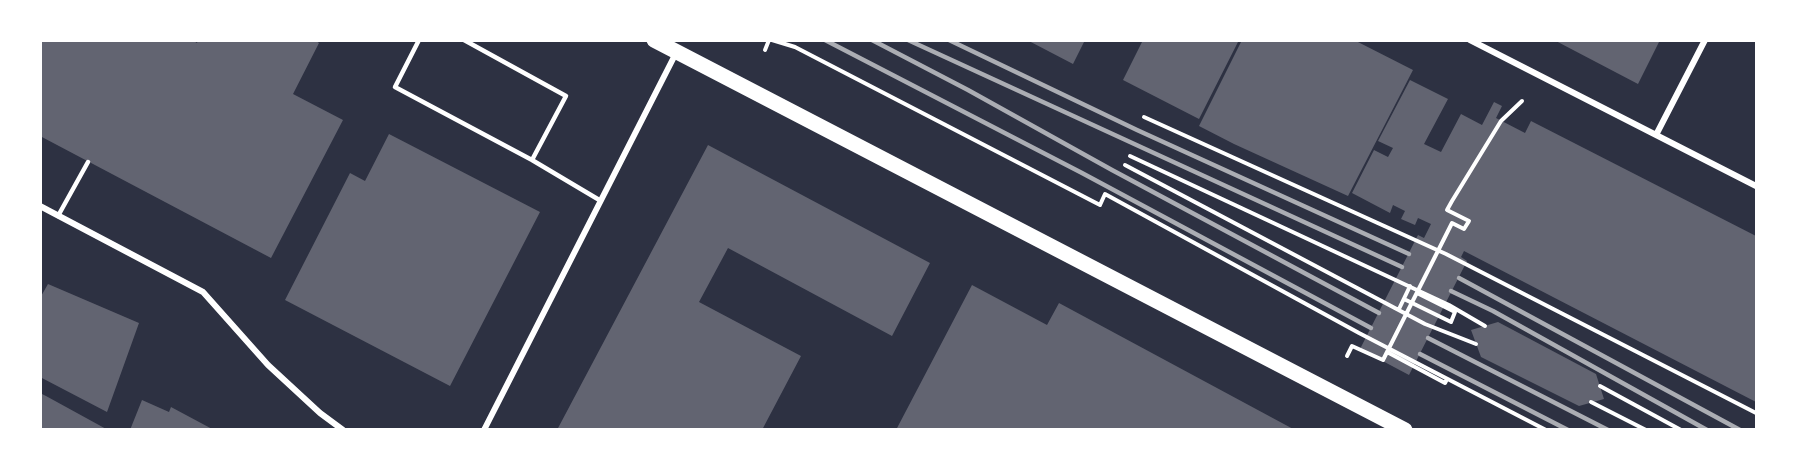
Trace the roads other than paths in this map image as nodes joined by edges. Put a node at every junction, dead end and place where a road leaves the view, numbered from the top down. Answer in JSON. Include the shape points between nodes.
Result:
{"nodes":[{"id":1,"x":419,"y":40,"type":"edge"},
{"id":2,"x":464,"y":40,"type":"edge"},
{"id":3,"x":654,"y":40,"type":"edge"},
{"id":4,"x":1470,"y":40,"type":"edge"},
{"id":5,"x":1705,"y":40,"type":"edge"},
{"id":6,"x":676,"y":52,"type":"junction"},
{"id":7,"x":1656,"y":135,"type":"junction"},
{"id":8,"x":532,"y":160,"type":"junction"},
{"id":9,"x":88,"y":162,"type":"dead end"},
{"id":10,"x":1756,"y":186,"type":"edge"},
{"id":11,"x":601,"y":201,"type":"junction"},
{"id":12,"x":40,"y":206,"type":"edge"},
{"id":13,"x":58,"y":216,"type":"junction"},
{"id":14,"x":343,"y":429,"type":"edge"},
{"id":15,"x":484,"y":429,"type":"edge"},
{"id":16,"x":1405,"y":429,"type":"edge"}],
"edges":[{"from":1,"to":8,"type":"lane","via":[[395,87]]},
{"from":2,"to":8,"type":"lane","via":[[566,96]]},
{"from":3,"to":6,"type":"main road"},
{"from":4,"to":7,"type":"street"},
{"from":5,"to":7,"type":"street"},
{"from":6,"to":11,"type":"street"},
{"from":6,"to":16,"type":"main road"},
{"from":7,"to":10,"type":"street"},
{"from":8,"to":11,"type":"lane"},
{"from":9,"to":13,"type":"lane"},
{"from":11,"to":15,"type":"street"},
{"from":12,"to":13,"type":"street"},
{"from":13,"to":14,"type":"street","via":[[203,292],[268,365]]}]}
